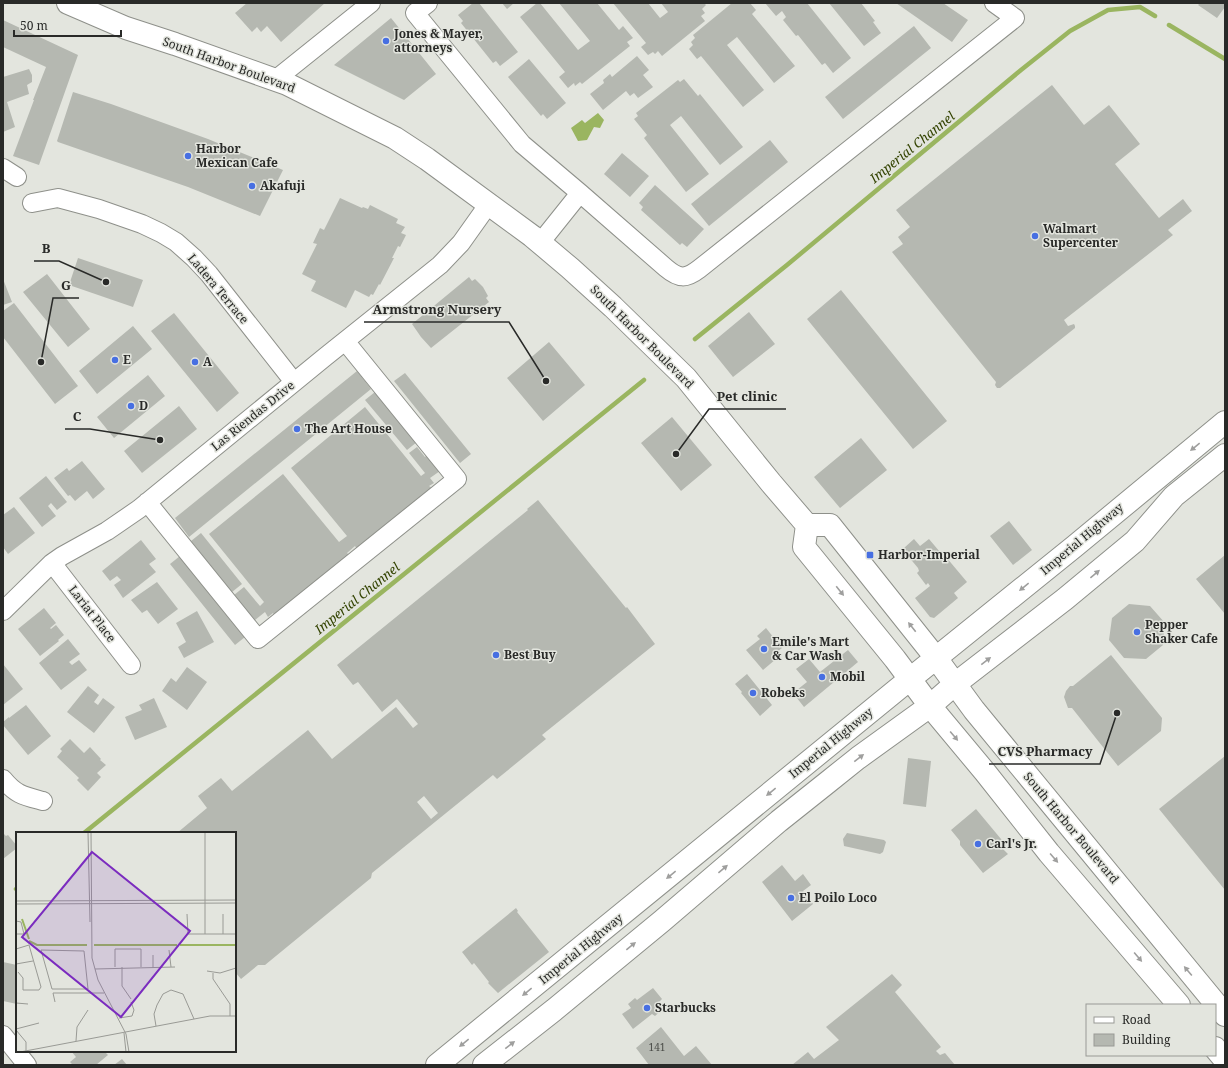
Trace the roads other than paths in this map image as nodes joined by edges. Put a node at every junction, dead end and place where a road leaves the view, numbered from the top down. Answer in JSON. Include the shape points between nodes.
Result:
{"nodes":[{"id":1,"x":68,"y":3,"type":"edge"},
{"id":2,"x":371,"y":3,"type":"edge"},
{"id":3,"x":428,"y":3,"type":"edge"},
{"id":4,"x":994,"y":3,"type":"edge"},
{"id":5,"x":275,"y":80,"type":"junction"},
{"id":6,"x":580,"y":192,"type":"junction"},
{"id":7,"x":32,"y":203,"type":"dead end"},
{"id":8,"x":488,"y":205,"type":"junction"},
{"id":9,"x":540,"y":243,"type":"junction"},
{"id":10,"x":345,"y":341,"type":"junction"},
{"id":11,"x":294,"y":382,"type":"junction"},
{"id":12,"x":1225,"y":422,"type":"edge"},
{"id":13,"x":1225,"y":455,"type":"edge"},
{"id":14,"x":147,"y":502,"type":"junction"},
{"id":15,"x":807,"y":525,"type":"junction"},
{"id":16,"x":52,"y":563,"type":"junction"},
{"id":17,"x":3,"y":611,"type":"edge"},
{"id":18,"x":936,"y":658,"type":"junction"},
{"id":19,"x":131,"y":664,"type":"dead end"},
{"id":20,"x":910,"y":679,"type":"junction"},
{"id":21,"x":955,"y":684,"type":"junction"},
{"id":22,"x":930,"y":706,"type":"junction"},
{"id":23,"x":3,"y":779,"type":"edge"},
{"id":24,"x":43,"y":801,"type":"dead end"},
{"id":25,"x":603,"y":931,"type":"junction"},
{"id":26,"x":1177,"y":1004,"type":"edge"},
{"id":27,"x":1216,"y":1004,"type":"edge"},
{"id":28,"x":1216,"y":1004,"type":"edge"},
{"id":29,"x":1225,"y":1015,"type":"edge"},
{"id":30,"x":536,"y":1024,"type":"junction"},
{"id":31,"x":3,"y":1036,"type":"edge"},
{"id":32,"x":1216,"y":1049,"type":"edge"},
{"id":33,"x":16,"y":1051,"type":"edge"},
{"id":34,"x":17,"y":1052,"type":"edge"},
{"id":35,"x":1225,"y":1060,"type":"edge"},
{"id":36,"x":28,"y":1065,"type":"edge"},
{"id":37,"x":437,"y":1065,"type":"edge"},
{"id":38,"x":484,"y":1065,"type":"edge"}],
"edges":[{"from":1,"to":5,"type":"main road","name":"South Harbor Boulevard","via":[[126,28]]},
{"from":2,"to":5,"type":"street"},
{"from":3,"to":6,"type":"street","via":[[415,13],[522,144]]},
{"from":4,"to":6,"type":"street","via":[[1015,18],[690,276],[679,277],[669,271]]},
{"from":5,"to":8,"type":"main road","name":"South Harbor Boulevard","via":[[395,138]]},
{"from":6,"to":9,"type":"street"},
{"from":7,"to":11,"type":"street","name":"Ladera Terrace","via":[[58,198],[99,209],[142,224],[176,242],[209,274]]},
{"from":8,"to":9,"type":"main road","name":"South Harbor Boulevard"},
{"from":8,"to":10,"type":"street","name":"Las Riendas Drive","via":[[461,244],[440,265]]},
{"from":9,"to":15,"type":"main road","name":"South Harbor Boulevard","via":[[613,307],[686,378]]},
{"from":10,"to":11,"type":"street","name":"Las Riendas Drive"},
{"from":10,"to":14,"type":"street","via":[[457,479],[258,639]]},
{"from":11,"to":14,"type":"street","name":"Las Riendas Drive"},
{"from":12,"to":18,"type":"main road","name":"Imperial Highway","one_way":true},
{"from":21,"to":13,"type":"main road","one_way":true,"via":[[1135,542],[1174,496]]},
{"from":14,"to":16,"type":"street","name":"Las Riendas Drive","via":[[107,531]]},
{"from":18,"to":15,"type":"main road","name":"South Harbor Boulevard","one_way":true,"via":[[830,525]]},
{"from":15,"to":20,"type":"main road","one_way":true,"via":[[804,547]]},
{"from":16,"to":17,"type":"street","name":"Las Riendas Drive"},
{"from":16,"to":19,"type":"street","name":"Lariat Place"},
{"from":18,"to":20,"type":"main road","name":"Imperial Highway"},
{"from":18,"to":21,"type":"main road","name":"South Harbor Boulevard"},
{"from":20,"to":22,"type":"main road"},
{"from":20,"to":25,"type":"main road","name":"Imperial Highway","one_way":true},
{"from":21,"to":22,"type":"main road"},
{"from":28,"to":21,"type":"main road","name":"South Harbor Boulevard","one_way":true,"via":[[983,722]]},
{"from":22,"to":26,"type":"main road","one_way":true},
{"from":30,"to":22,"type":"main road","one_way":true,"via":[[779,821],[858,758]]},
{"from":23,"to":24,"type":"street","via":[[12,790],[21,795]]},
{"from":25,"to":30,"type":"main road","via":[[607,943],[603,953],[546,1000]]},
{"from":25,"to":37,"type":"main road","name":"Imperial Highway","one_way":true},
{"from":29,"to":27,"type":"main road","name":"South Harbor Boulevard","one_way":true},
{"from":38,"to":30,"type":"main road","one_way":true},
{"from":31,"to":33,"type":"street"},
{"from":32,"to":35,"type":"main road"},
{"from":34,"to":36,"type":"street"}]}
